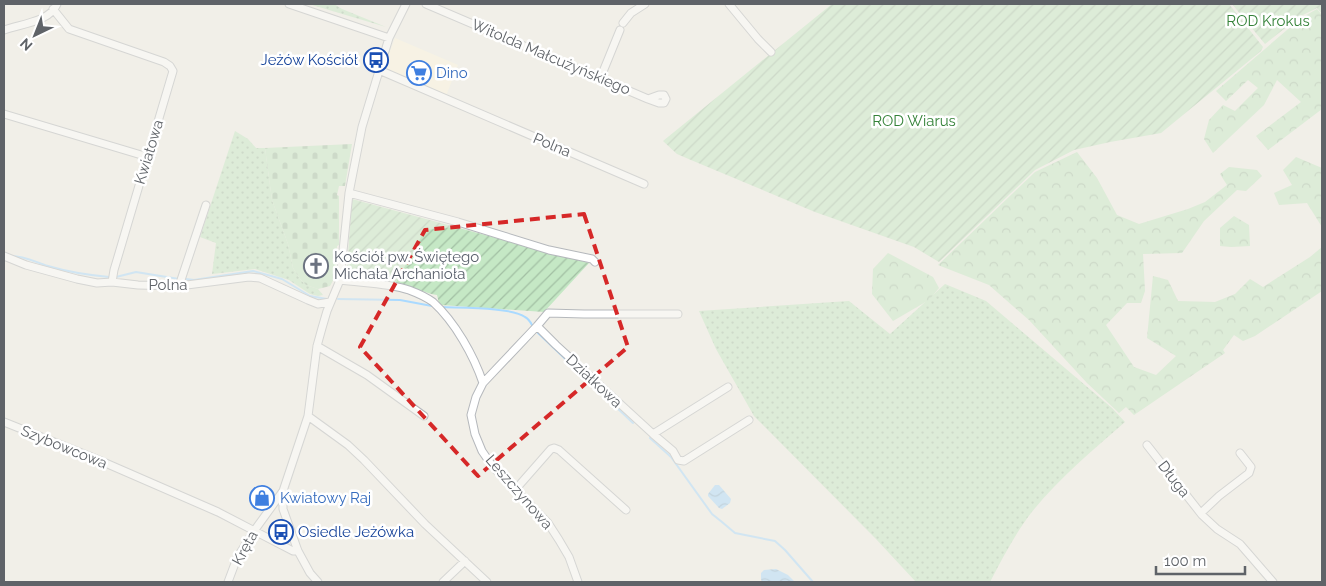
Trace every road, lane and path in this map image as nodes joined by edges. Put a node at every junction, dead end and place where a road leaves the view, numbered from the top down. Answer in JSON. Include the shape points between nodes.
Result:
{"nodes":[{"id":1,"x":289,"y":4,"type":"edge"},
{"id":2,"x":406,"y":4,"type":"edge"},
{"id":3,"x":426,"y":4,"type":"edge"},
{"id":4,"x":645,"y":4,"type":"edge"},
{"id":5,"x":729,"y":4,"type":"edge"},
{"id":6,"x":55,"y":6,"type":"edge"},
{"id":7,"x":4,"y":30,"type":"edge"},
{"id":8,"x":389,"y":38,"type":"junction"},
{"id":9,"x":771,"y":52,"type":"dead end"},
{"id":10,"x":379,"y":70,"type":"junction"},
{"id":11,"x":600,"y":79,"type":"junction"},
{"id":12,"x":648,"y":99,"type":"dead end"},
{"id":13,"x":4,"y":114,"type":"edge"},
{"id":14,"x":148,"y":157,"type":"junction"},
{"id":15,"x":644,"y":184,"type":"dead end"},
{"id":16,"x":349,"y":193,"type":"junction"},
{"id":17,"x":206,"y":205,"type":"dead end"},
{"id":18,"x":4,"y":256,"type":"edge"},
{"id":19,"x":595,"y":262,"type":"dead end"},
{"id":20,"x":340,"y":280,"type":"junction"},
{"id":21,"x":112,"y":282,"type":"junction"},
{"id":22,"x":179,"y":286,"type":"junction"},
{"id":23,"x":330,"y":302,"type":"junction"},
{"id":24,"x":678,"y":314,"type":"dead end"},
{"id":25,"x":534,"y":328,"type":"junction"},
{"id":26,"x":317,"y":346,"type":"junction"},
{"id":27,"x":483,"y":383,"type":"junction"},
{"id":28,"x":728,"y":387,"type":"dead end"},
{"id":29,"x":308,"y":416,"type":"junction"},
{"id":30,"x":424,"y":416,"type":"dead end"},
{"id":31,"x":749,"y":420,"type":"dead end"},
{"id":32,"x":4,"y":422,"type":"edge"},
{"id":33,"x":653,"y":434,"type":"junction"},
{"id":34,"x":1147,"y":445,"type":"dead end"},
{"id":35,"x":1240,"y":452,"type":"dead end"},
{"id":36,"x":515,"y":490,"type":"junction"},
{"id":37,"x":283,"y":491,"type":"junction"},
{"id":38,"x":626,"y":510,"type":"dead end"},
{"id":39,"x":1201,"y":513,"type":"junction"},
{"id":40,"x":254,"y":531,"type":"junction"},
{"id":41,"x":298,"y":551,"type":"junction"},
{"id":42,"x":465,"y":561,"type":"junction"},
{"id":43,"x":228,"y":582,"type":"edge"},
{"id":44,"x":318,"y":582,"type":"edge"},
{"id":45,"x":443,"y":582,"type":"edge"},
{"id":46,"x":487,"y":582,"type":"edge"},
{"id":47,"x":578,"y":582,"type":"edge"},
{"id":48,"x":1273,"y":582,"type":"edge"}],
"edges":[{"from":1,"to":8,"type":"street"},
{"from":2,"to":8,"type":"street"},
{"from":3,"to":11,"type":"street","name":"Witolda Małcużyńskiego"},
{"from":4,"to":11,"type":"street","via":[[631,13],[621,26]]},
{"from":5,"to":9,"type":"street"},
{"from":6,"to":7,"type":"street","via":[[41,20]]},
{"from":6,"to":14,"type":"street","name":"Kwiatowa","via":[[69,29],[170,66],[173,71]]},
{"from":8,"to":10,"type":"street"},
{"from":10,"to":15,"type":"street","name":"Polna"},
{"from":10,"to":16,"type":"street","via":[[362,127]]},
{"from":11,"to":12,"type":"street","name":"Witolda Małcużyńskiego"},
{"from":13,"to":14,"type":"street"},
{"from":14,"to":21,"type":"street","name":"Kwiatowa"},
{"from":16,"to":19,"type":"street"},
{"from":16,"to":20,"type":"street"},
{"from":17,"to":22,"type":"street"},
{"from":18,"to":21,"type":"street","name":"Polna","via":[[78,279]]},
{"from":20,"to":23,"type":"street"},
{"from":20,"to":27,"type":"street","via":[[400,288],[432,302],[454,325]]},
{"from":21,"to":22,"type":"street","name":"Polna"},
{"from":22,"to":23,"type":"street","name":"Polna","via":[[260,278],[318,304]]},
{"from":23,"to":26,"type":"street"},
{"from":24,"to":25,"type":"street","via":[[548,313]]},
{"from":25,"to":27,"type":"street"},
{"from":25,"to":33,"type":"street","name":"Działkowa"},
{"from":26,"to":29,"type":"street"},
{"from":26,"to":30,"type":"street","via":[[366,375]]},
{"from":27,"to":36,"type":"street","name":"Leszczynowa","via":[[471,416],[475,434],[493,467]]},
{"from":28,"to":33,"type":"street"},
{"from":29,"to":37,"type":"street"},
{"from":29,"to":42,"type":"street","via":[[348,445]]},
{"from":31,"to":33,"type":"street","name":"Działkowa","via":[[684,461],[678,460],[673,451]]},
{"from":32,"to":40,"type":"street","name":"Szybowcowa","via":[[124,471]]},
{"from":34,"to":39,"type":"street","name":"Długa"},
{"from":35,"to":39,"type":"street","name":"Długa","via":[[1251,467],[1248,473]]},
{"from":36,"to":38,"type":"street","via":[[554,448]]},
{"from":36,"to":47,"type":"street","name":"Leszczynowa","via":[[560,540]]},
{"from":37,"to":40,"type":"street","name":"Kręta"},
{"from":37,"to":41,"type":"street","via":[[284,509]]},
{"from":39,"to":48,"type":"street","name":"Długa","via":[[1217,529],[1240,544]]},
{"from":40,"to":41,"type":"street"},
{"from":40,"to":43,"type":"street","name":"Kręta","via":[[237,558]]},
{"from":41,"to":44,"type":"street"},
{"from":42,"to":45,"type":"street"},
{"from":42,"to":46,"type":"street"}]}
